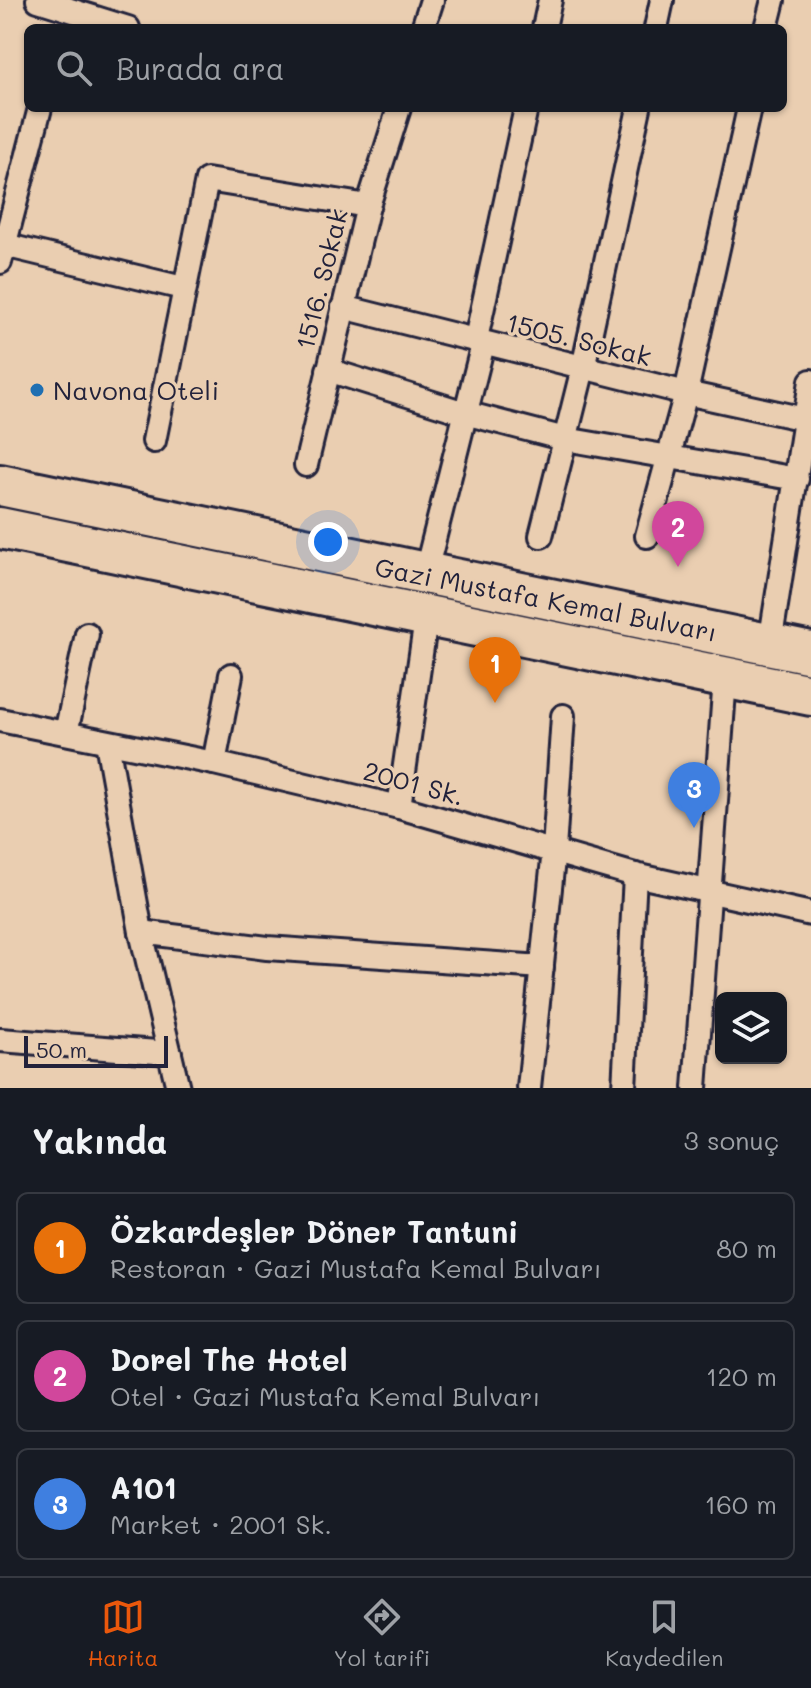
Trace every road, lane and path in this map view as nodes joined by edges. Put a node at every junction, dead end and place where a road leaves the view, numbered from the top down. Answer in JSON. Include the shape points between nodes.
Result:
{"nodes":[{"id":1,"x":38,"y":0,"type":"edge"},
{"id":2,"x":432,"y":0,"type":"edge"},
{"id":3,"x":550,"y":0,"type":"edge"},
{"id":4,"x":662,"y":0,"type":"edge"},
{"id":5,"x":773,"y":0,"type":"edge"},
{"id":6,"x":63,"y":19,"type":"edge"},
{"id":7,"x":99,"y":24,"type":"edge"},
{"id":8,"x":424,"y":24,"type":"edge"},
{"id":9,"x":545,"y":24,"type":"edge"},
{"id":10,"x":657,"y":24,"type":"edge"},
{"id":11,"x":767,"y":24,"type":"edge"},
{"id":12,"x":39,"y":112,"type":"edge"},
{"id":13,"x":398,"y":112,"type":"edge"},
{"id":14,"x":525,"y":112,"type":"edge"},
{"id":15,"x":638,"y":112,"type":"edge"},
{"id":16,"x":748,"y":112,"type":"edge"},
{"id":17,"x":368,"y":206,"type":"junction"},
{"id":18,"x":2,"y":254,"type":"edge"},
{"id":19,"x":183,"y":288,"type":"junction"},
{"id":20,"x":343,"y":307,"type":"junction"},
{"id":21,"x":479,"y":342,"type":"junction"},
{"id":22,"x":583,"y":368,"type":"junction"},
{"id":23,"x":328,"y":370,"type":"junction"},
{"id":24,"x":811,"y":381,"type":"edge"},
{"id":25,"x":686,"y":393,"type":"junction"},
{"id":26,"x":465,"y":413,"type":"junction"},
{"id":27,"x":805,"y":419,"type":"junction"},
{"id":28,"x":565,"y":439,"type":"junction"},
{"id":29,"x":154,"y":441,"type":"dead end"},
{"id":30,"x":669,"y":456,"type":"junction"},
{"id":31,"x":306,"y":465,"type":"dead end"},
{"id":32,"x":797,"y":479,"type":"junction"},
{"id":33,"x":0,"y":485,"type":"edge"},
{"id":34,"x":0,"y":528,"type":"edge"},
{"id":35,"x":541,"y":536,"type":"dead end"},
{"id":36,"x":647,"y":536,"type":"dead end"},
{"id":37,"x":425,"y":575,"type":"junction"},
{"id":38,"x":426,"y":619,"type":"junction"},
{"id":39,"x":87,"y":634,"type":"dead end"},
{"id":40,"x":770,"y":644,"type":"junction"},
{"id":41,"x":811,"y":653,"type":"edge"},
{"id":42,"x":231,"y":675,"type":"dead end"},
{"id":43,"x":725,"y":678,"type":"junction"},
{"id":44,"x":811,"y":695,"type":"edge"},
{"id":45,"x":563,"y":716,"type":"dead end"},
{"id":46,"x":0,"y":720,"type":"edge"},
{"id":47,"x":66,"y":733,"type":"junction"},
{"id":48,"x":107,"y":742,"type":"junction"},
{"id":49,"x":214,"y":763,"type":"junction"},
{"id":50,"x":399,"y":807,"type":"junction"},
{"id":51,"x":554,"y":850,"type":"junction"},
{"id":52,"x":635,"y":875,"type":"junction"},
{"id":53,"x":712,"y":894,"type":"junction"},
{"id":54,"x":811,"y":914,"type":"edge"},
{"id":55,"x":141,"y":932,"type":"junction"},
{"id":56,"x":542,"y":967,"type":"junction"},
{"id":57,"x":0,"y":1040,"type":"edge"},
{"id":58,"x":170,"y":1053,"type":"junction"},
{"id":59,"x":178,"y":1088,"type":"edge"},
{"id":60,"x":529,"y":1088,"type":"edge"},
{"id":61,"x":624,"y":1088,"type":"edge"},
{"id":62,"x":695,"y":1088,"type":"edge"}],
"edges":[{"from":1,"to":6,"type":"street"},
{"from":2,"to":8,"type":"street"},
{"from":3,"to":9,"type":"street"},
{"from":4,"to":10,"type":"street"},
{"from":5,"to":11,"type":"street"},
{"from":6,"to":7,"type":"street"},
{"from":12,"to":18,"type":"street"},
{"from":13,"to":17,"type":"street","name":"1516. Sokak"},
{"from":14,"to":21,"type":"street"},
{"from":15,"to":22,"type":"street"},
{"from":16,"to":25,"type":"street"},
{"from":17,"to":19,"type":"street","via":[[207,180]]},
{"from":17,"to":20,"type":"street","name":"1516. Sokak"},
{"from":18,"to":19,"type":"street"},
{"from":19,"to":29,"type":"street"},
{"from":20,"to":21,"type":"street","name":"1505. Sokak"},
{"from":20,"to":23,"type":"street","name":"1516. Sokak"},
{"from":21,"to":22,"type":"street","name":"1505. Sokak"},
{"from":21,"to":26,"type":"street"},
{"from":22,"to":25,"type":"street","name":"1505. Sokak"},
{"from":22,"to":28,"type":"street"},
{"from":23,"to":26,"type":"street"},
{"from":23,"to":31,"type":"street","name":"1516. Sokak"},
{"from":24,"to":27,"type":"street"},
{"from":25,"to":27,"type":"street","name":"1505. Sokak"},
{"from":25,"to":30,"type":"street"},
{"from":26,"to":28,"type":"street"},
{"from":26,"to":37,"type":"street"},
{"from":27,"to":32,"type":"street"},
{"from":28,"to":30,"type":"street"},
{"from":28,"to":35,"type":"street"},
{"from":30,"to":32,"type":"street"},
{"from":30,"to":36,"type":"street"},
{"from":32,"to":40,"type":"street"},
{"from":33,"to":37,"type":"highway","name":"Gazi Mustafa Kemal Bulvarı"},
{"from":34,"to":38,"type":"highway","name":"Gazi Mustafa Kemal Bulvarı"},
{"from":37,"to":40,"type":"highway","name":"Gazi Mustafa Kemal Bulvarı"},
{"from":38,"to":43,"type":"highway","name":"Gazi Mustafa Kemal Bulvarı"},
{"from":38,"to":50,"type":"street"},
{"from":39,"to":47,"type":"street"},
{"from":40,"to":41,"type":"highway","name":"Gazi Mustafa Kemal Bulvarı"},
{"from":42,"to":49,"type":"street"},
{"from":43,"to":44,"type":"highway","name":"Gazi Mustafa Kemal Bulvarı"},
{"from":43,"to":53,"type":"street"},
{"from":45,"to":51,"type":"street"},
{"from":46,"to":47,"type":"street","name":"2001 Sk."},
{"from":47,"to":48,"type":"street","name":"2001 Sk."},
{"from":48,"to":49,"type":"street","name":"2001 Sk."},
{"from":48,"to":55,"type":"street"},
{"from":49,"to":50,"type":"street","name":"2001 Sk."},
{"from":50,"to":51,"type":"street","name":"2001 Sk."},
{"from":51,"to":52,"type":"street","name":"2001 Sk."},
{"from":51,"to":56,"type":"street"},
{"from":52,"to":53,"type":"street","name":"2001 Sk."},
{"from":52,"to":61,"type":"street"},
{"from":53,"to":54,"type":"street","name":"2001 Sk."},
{"from":53,"to":62,"type":"street"},
{"from":55,"to":56,"type":"street","via":[[267,948]]},
{"from":55,"to":58,"type":"street"},
{"from":56,"to":60,"type":"street"},
{"from":57,"to":58,"type":"street"},
{"from":58,"to":59,"type":"street"}]}
